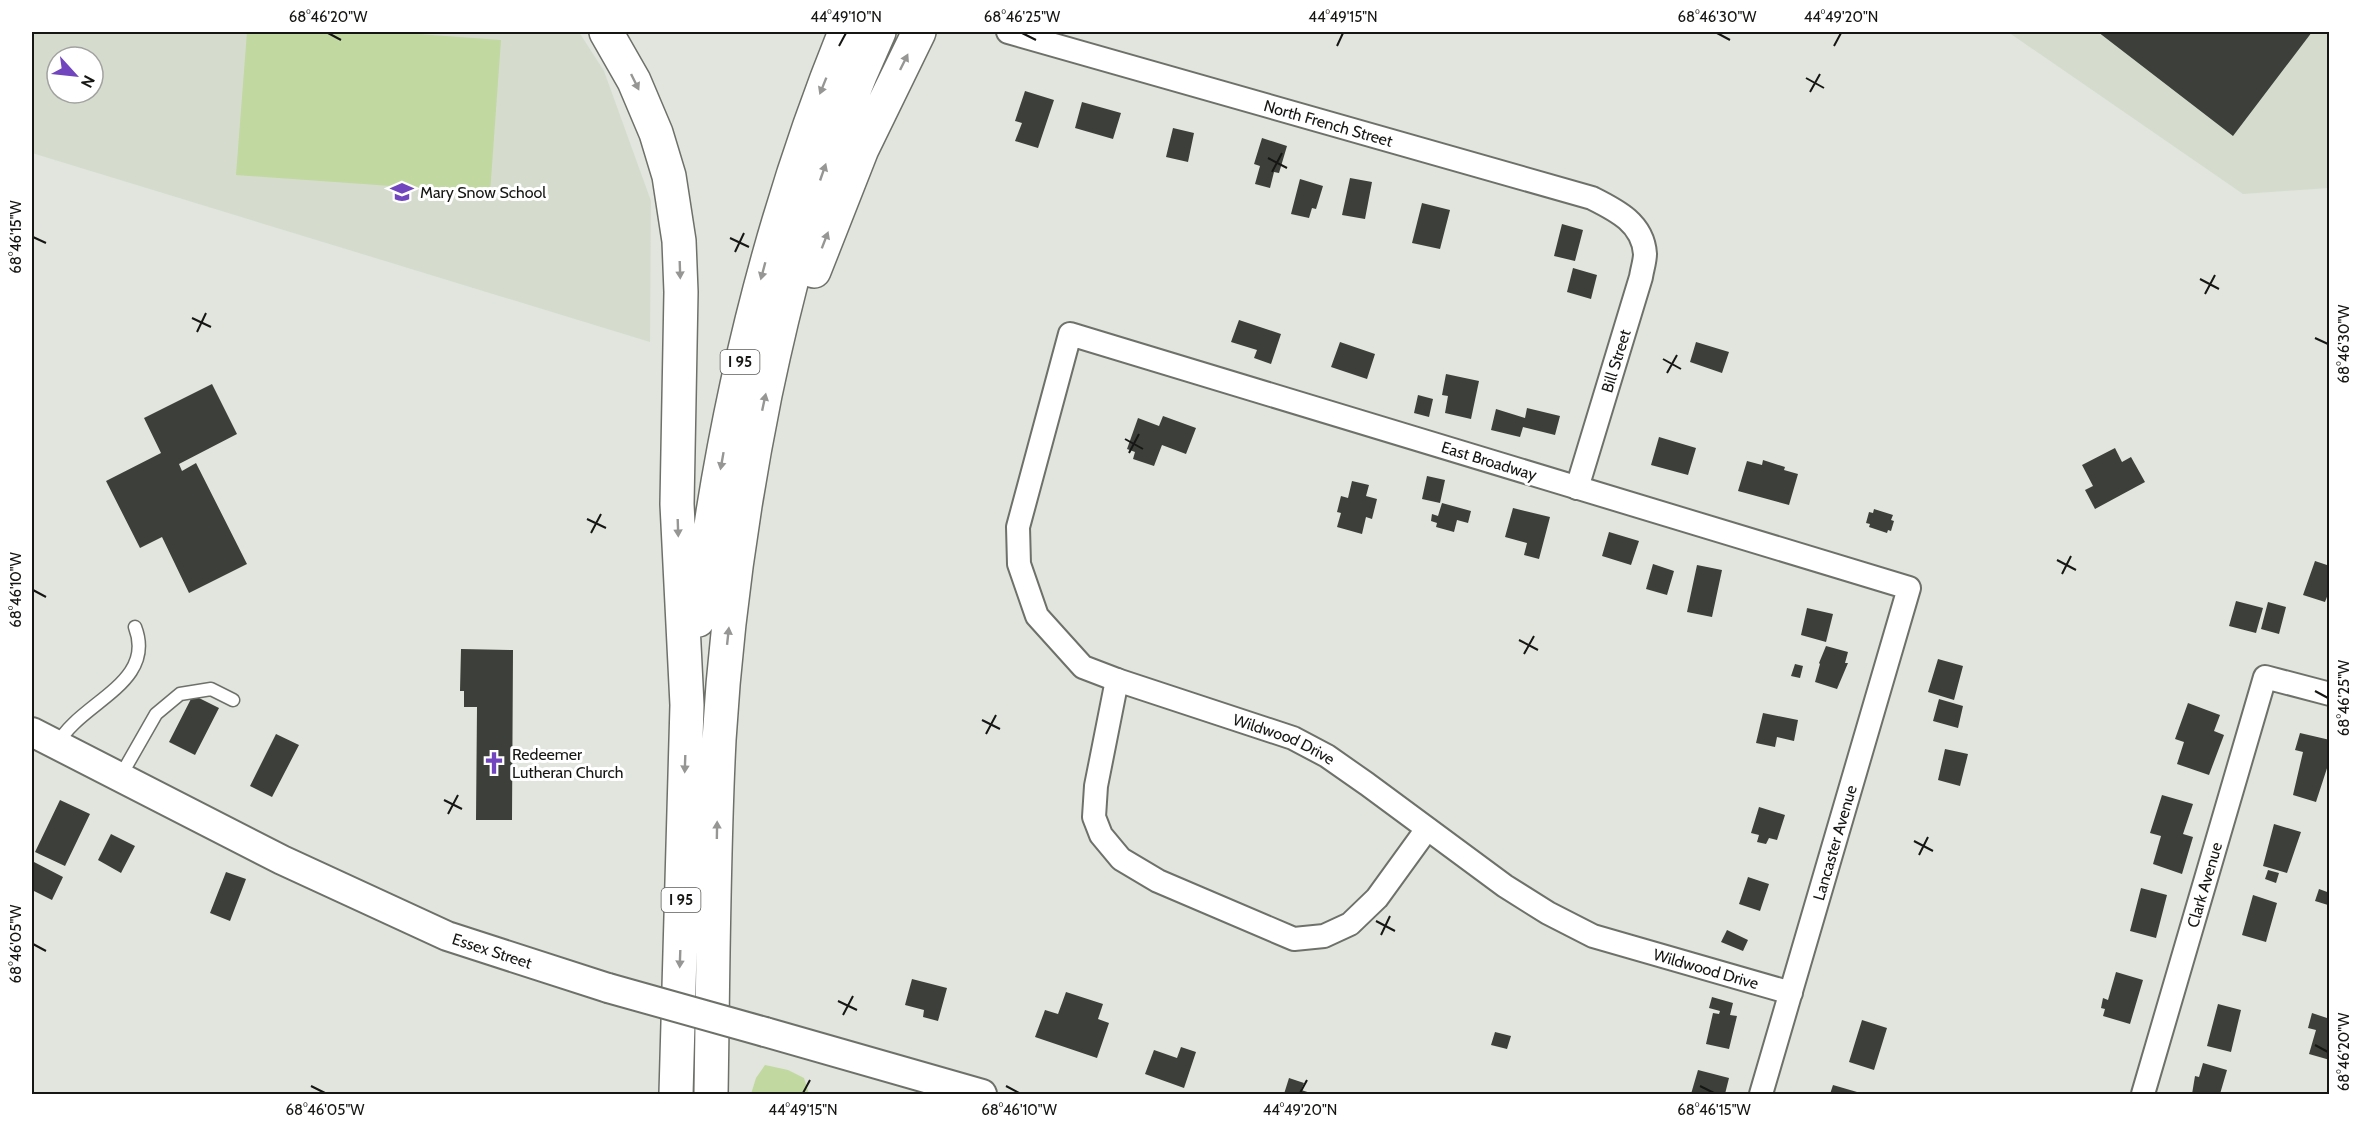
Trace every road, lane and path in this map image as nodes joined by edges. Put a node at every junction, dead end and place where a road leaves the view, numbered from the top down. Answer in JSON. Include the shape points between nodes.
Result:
{"nodes":[{"id":1,"x":606,"y":32,"type":"edge"},
{"id":2,"x":845,"y":32,"type":"edge"},
{"id":3,"x":879,"y":32,"type":"edge"},
{"id":4,"x":919,"y":32,"type":"edge"},
{"id":5,"x":1008,"y":32,"type":"edge"},
{"id":6,"x":1639,"y":232,"type":"joint"},
{"id":7,"x":1070,"y":334,"type":"joint"},
{"id":8,"x":775,"y":350,"type":"junction"},
{"id":9,"x":1577,"y":488,"type":"junction"},
{"id":10,"x":1909,"y":588,"type":"joint"},
{"id":11,"x":135,"y":627,"type":"dead end"},
{"id":12,"x":1117,"y":680,"type":"junction"},
{"id":13,"x":2330,"y":694,"type":"edge"},
{"id":14,"x":233,"y":700,"type":"dead end"},
{"id":15,"x":687,"y":705,"type":"junction"},
{"id":16,"x":32,"y":732,"type":"edge"},
{"id":17,"x":57,"y":745,"type":"junction"},
{"id":18,"x":120,"y":777,"type":"junction"},
{"id":19,"x":1427,"y":829,"type":"junction"},
{"id":20,"x":1791,"y":993,"type":"junction"},
{"id":21,"x":676,"y":1095,"type":"edge"},
{"id":22,"x":711,"y":1095,"type":"edge"},
{"id":23,"x":982,"y":1095,"type":"edge"},
{"id":24,"x":1761,"y":1095,"type":"edge"},
{"id":25,"x":2143,"y":1095,"type":"edge"}],
"edges":[{"from":1,"to":15,"type":"highway","one_way":true,"via":[[634,81],[656,133],[677,218],[681,292],[677,504]]},
{"from":2,"to":15,"type":"highway","number":"I 95","one_way":true,"via":[[799,154],[747,334],[708,542]]},
{"from":8,"to":3,"type":"highway","number":"I 95","one_way":true,"via":[[820,178]]},
{"from":8,"to":4,"type":"highway","one_way":true,"via":[[802,308],[862,149]]},
{"from":5,"to":6,"type":"street","name":"North French Street","via":[[1592,198],[1621,212]]},
{"from":6,"to":9,"type":"street","name":"Bill Street","via":[[1645,254],[1641,277]]},
{"from":7,"to":9,"type":"street","name":"East Broadway"},
{"from":7,"to":12,"type":"street","name":"Wildwood Drive","via":[[1018,527],[1019,564],[1037,616],[1051,633],[1083,666]]},
{"from":22,"to":8,"type":"highway","number":"I 95","one_way":true,"via":[[724,673],[748,481]]},
{"from":9,"to":10,"type":"street","name":"East Broadway"},
{"from":10,"to":20,"type":"street","name":"Lancaster Avenue"},
{"from":11,"to":17,"type":"lane","via":[[140,645],[128,676],[74,722]]},
{"from":12,"to":19,"type":"street","name":"Wildwood Drive","via":[[1293,738],[1327,756]]},
{"from":12,"to":19,"type":"street","via":[[1096,786],[1094,817],[1101,835],[1121,859],[1158,881],[1294,939],[1324,936],[1350,924],[1377,898]]},
{"from":13,"to":25,"type":"street","name":"Clark Avenue","via":[[2265,677]]},
{"from":14,"to":18,"type":"lane","via":[[211,689],[180,694],[156,714]]},
{"from":15,"to":21,"type":"highway","number":"I 95","one_way":true},
{"from":16,"to":17,"type":"street","name":"Essex Street"},
{"from":17,"to":18,"type":"street","name":"Essex Street"},
{"from":18,"to":23,"type":"street","name":"Essex Street","bridge":true,"via":[[282,860],[447,936],[608,988]]},
{"from":19,"to":20,"type":"street","name":"Wildwood Drive","via":[[1505,886],[1593,936]]},
{"from":20,"to":24,"type":"street","name":"Lancaster Avenue"}]}
